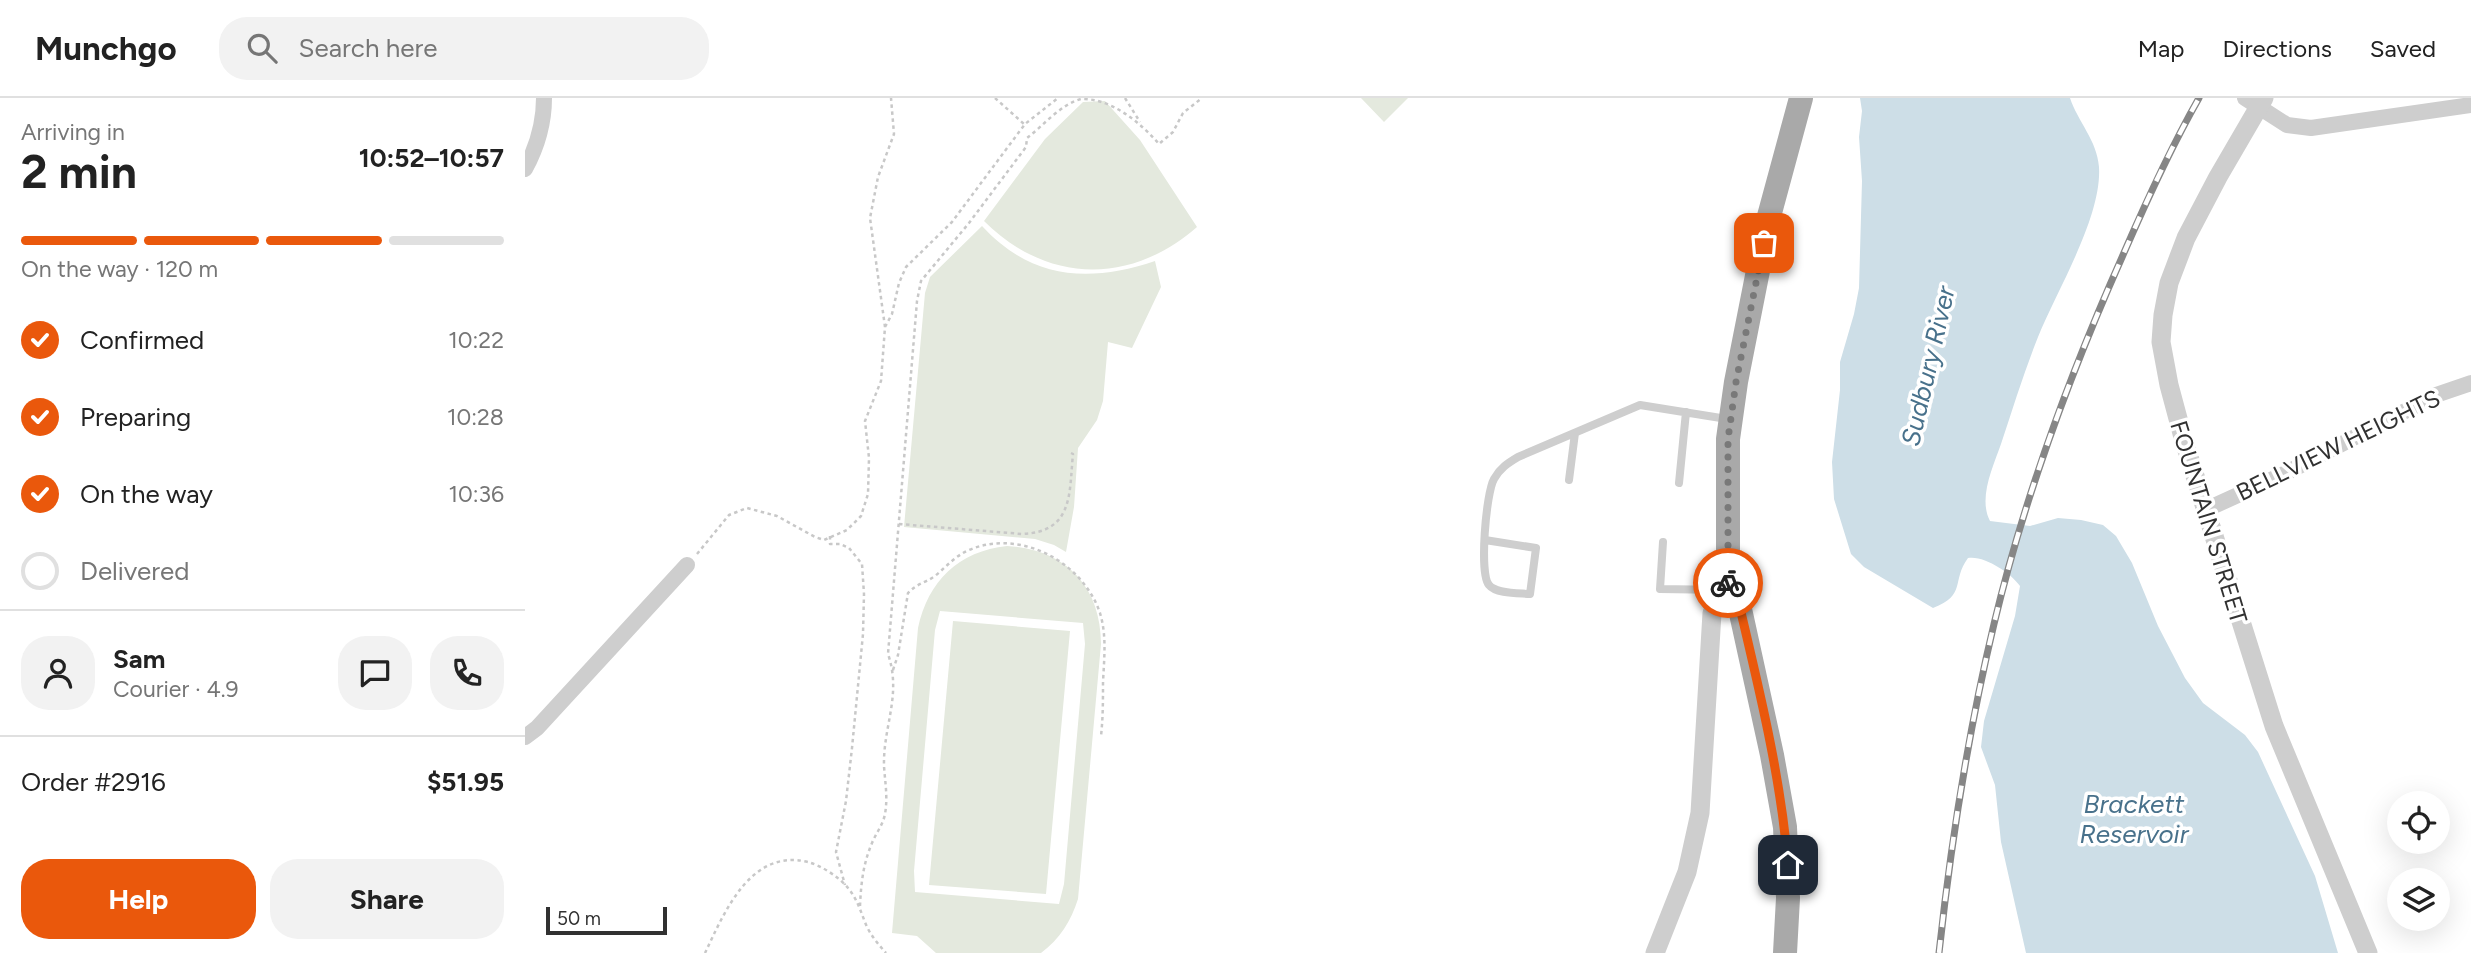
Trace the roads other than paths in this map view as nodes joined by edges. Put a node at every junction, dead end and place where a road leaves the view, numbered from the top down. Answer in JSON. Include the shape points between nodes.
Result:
{"nodes":[{"id":1,"x":544,"y":98,"type":"edge"},
{"id":2,"x":1801,"y":98,"type":"edge"},
{"id":3,"x":2256,"y":101,"type":"edge"},
{"id":4,"x":2471,"y":106,"type":"edge"},
{"id":5,"x":525,"y":169,"type":"edge"},
{"id":6,"x":2471,"y":383,"type":"edge"},
{"id":7,"x":1686,"y":412,"type":"junction"},
{"id":8,"x":1730,"y":420,"type":"junction"},
{"id":9,"x":1574,"y":433,"type":"junction"},
{"id":10,"x":1569,"y":480,"type":"dead end"},
{"id":11,"x":1679,"y":483,"type":"dead end"},
{"id":12,"x":2205,"y":510,"type":"junction"},
{"id":13,"x":1485,"y":540,"type":"junction"},
{"id":14,"x":1663,"y":542,"type":"dead end"},
{"id":15,"x":687,"y":565,"type":"road end"},
{"id":16,"x":1728,"y":593,"type":"junction"},
{"id":17,"x":525,"y":737,"type":"edge"},
{"id":18,"x":1655,"y":953,"type":"edge"},
{"id":19,"x":1785,"y":953,"type":"edge"},
{"id":20,"x":2368,"y":953,"type":"edge"}],
"edges":[{"from":1,"to":5,"type":"street","via":[[539,136]]},
{"from":2,"to":8,"type":"main road","via":[[1768,220]]},
{"from":3,"to":4,"type":"street","via":[[2287,125],[2311,128]]},
{"from":3,"to":12,"type":"street","name":"FOUNTAIN STREET","via":[[2186,238],[2169,283],[2163,316],[2164,363]]},
{"from":6,"to":12,"type":"street","name":"BELLVIEW HEIGHTS","via":[[2436,395]]},
{"from":7,"to":8,"type":"lane"},
{"from":7,"to":9,"type":"lane","via":[[1640,405]]},
{"from":7,"to":11,"type":"lane"},
{"from":8,"to":16,"type":"main road"},
{"from":9,"to":10,"type":"lane"},
{"from":9,"to":13,"type":"lane","via":[[1503,467],[1489,489]]},
{"from":12,"to":20,"type":"street","name":"FOUNTAIN STREET","via":[[2274,726]]},
{"from":13,"to":13,"type":"lane","via":[[1486,582],[1493,589],[1531,594],[1536,548]]},
{"from":14,"to":16,"type":"lane","via":[[1660,590]]},
{"from":15,"to":17,"type":"street"},
{"from":16,"to":18,"type":"street","via":[[1712,613],[1700,813],[1687,872]]},
{"from":16,"to":19,"type":"main road","via":[[1740,608],[1779,790],[1788,865]]}]}
